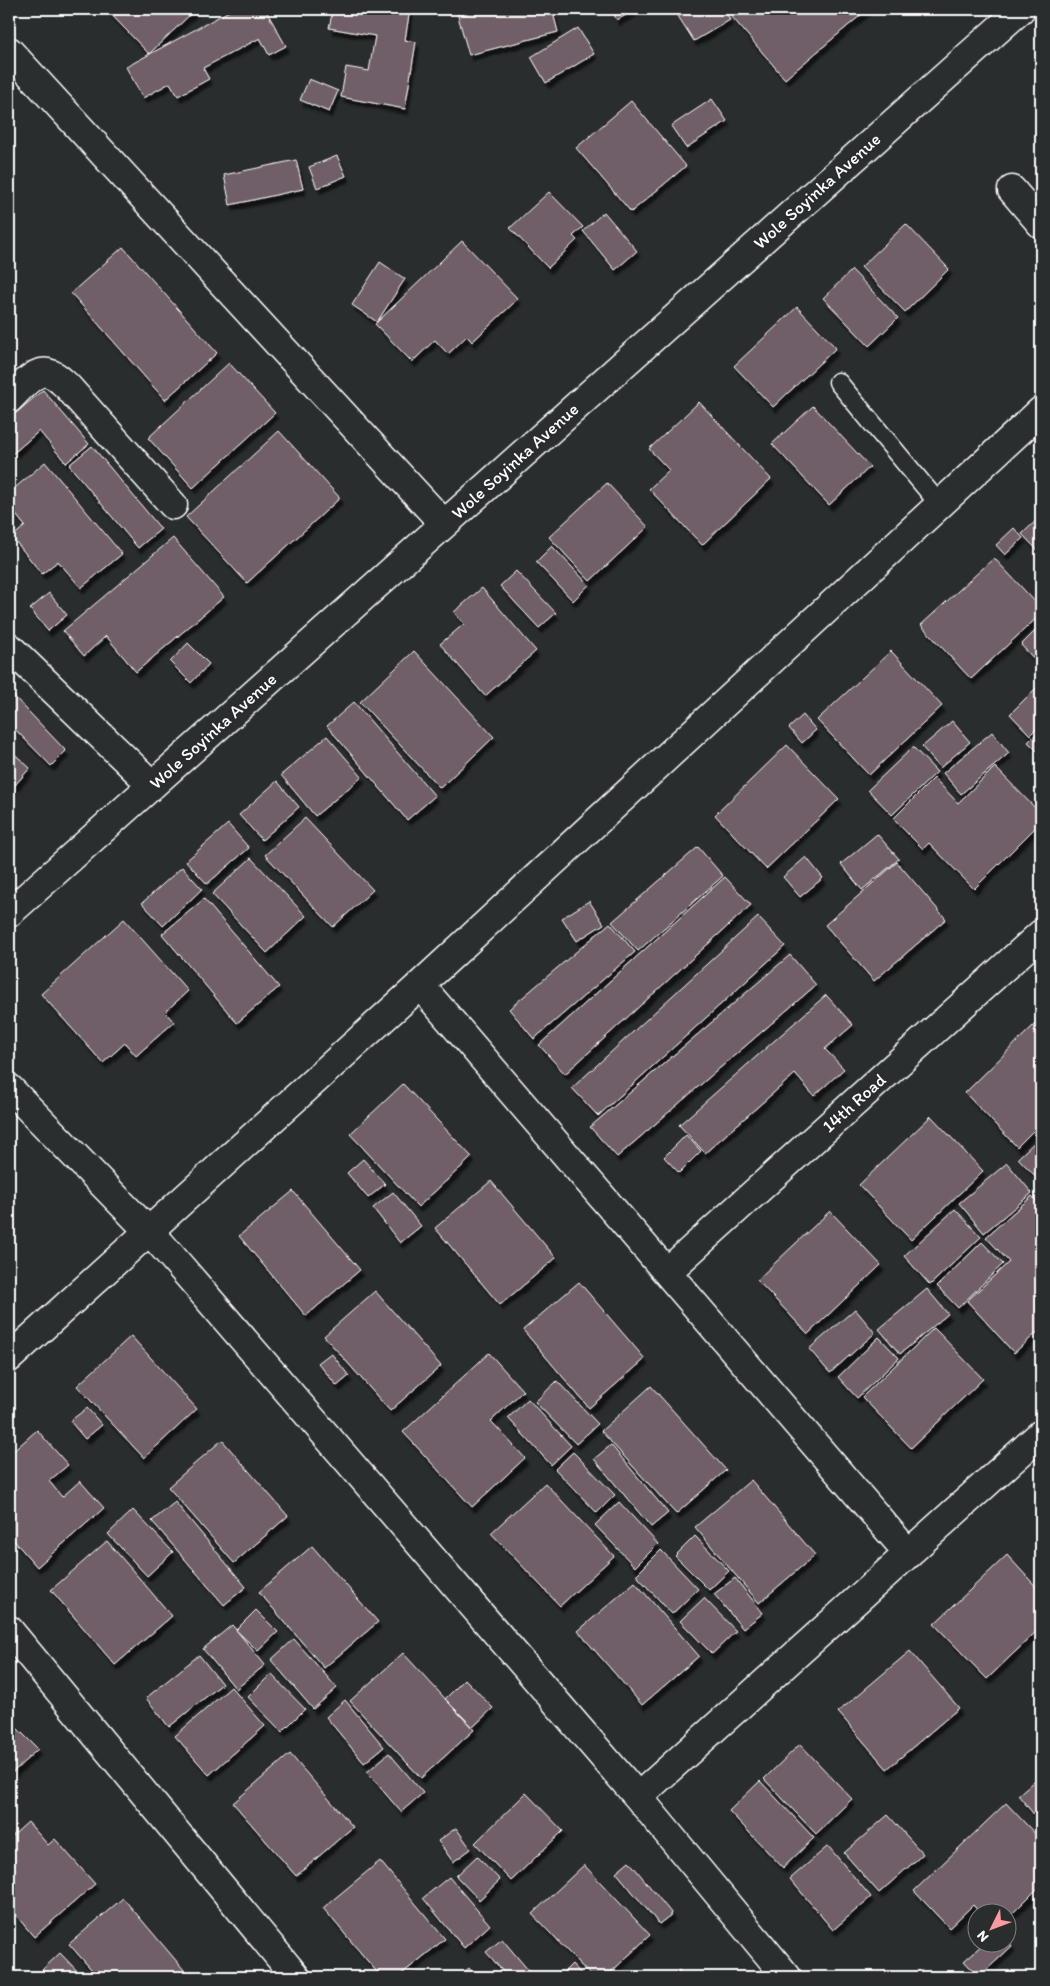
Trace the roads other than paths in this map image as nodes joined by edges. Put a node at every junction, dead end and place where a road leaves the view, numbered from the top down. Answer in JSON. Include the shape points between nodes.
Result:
{"nodes":[{"id":1,"x":1021,"y":9,"type":"edge"},
{"id":2,"x":9,"y":51,"type":"edge"},
{"id":3,"x":1012,"y":190,"type":"dead end"},
{"id":4,"x":1041,"y":224,"type":"edge"},
{"id":5,"x":838,"y":382,"type":"dead end"},
{"id":6,"x":9,"y":399,"type":"edge"},
{"id":7,"x":1041,"y":411,"type":"edge"},
{"id":8,"x":173,"y":505,"type":"dead end"},
{"id":9,"x":940,"y":505,"type":"junction"},
{"id":10,"x":444,"y":524,"type":"junction"},
{"id":11,"x":9,"y":647,"type":"edge"},
{"id":12,"x":152,"y":785,"type":"junction"},
{"id":13,"x":9,"y":913,"type":"edge"},
{"id":14,"x":1041,"y":934,"type":"edge"},
{"id":15,"x":420,"y":985,"type":"junction"},
{"id":16,"x":9,"y":1088,"type":"edge"},
{"id":17,"x":148,"y":1231,"type":"junction"},
{"id":18,"x":667,"y":1272,"type":"junction"},
{"id":19,"x":9,"y":1358,"type":"edge"},
{"id":20,"x":1041,"y":1434,"type":"edge"},
{"id":21,"x":910,"y":1554,"type":"junction"},
{"id":22,"x":9,"y":1630,"type":"edge"},
{"id":23,"x":638,"y":1797,"type":"junction"},
{"id":24,"x":296,"y":1977,"type":"edge"},
{"id":25,"x":787,"y":1977,"type":"edge"}],
"edges":[{"from":1,"to":10,"type":"street","name":"Wole Soyinka Avenue"},
{"from":2,"to":10,"type":"street"},
{"from":3,"to":4,"type":"street"},
{"from":5,"to":9,"type":"lane"},
{"from":6,"to":8,"type":"street","via":[[33,376],[50,373],[67,386]]},
{"from":7,"to":9,"type":"street"},
{"from":9,"to":15,"type":"street"},
{"from":10,"to":12,"type":"street","name":"Wole Soyinka Avenue"},
{"from":11,"to":12,"type":"street"},
{"from":12,"to":13,"type":"street","name":"Wole Soyinka Avenue"},
{"from":14,"to":18,"type":"street","name":"14th Road"},
{"from":15,"to":17,"type":"street"},
{"from":15,"to":18,"type":"street"},
{"from":16,"to":17,"type":"street"},
{"from":17,"to":19,"type":"street"},
{"from":17,"to":23,"type":"street"},
{"from":18,"to":21,"type":"street"},
{"from":20,"to":21,"type":"street"},
{"from":21,"to":23,"type":"street"},
{"from":22,"to":24,"type":"street"},
{"from":23,"to":25,"type":"street"}]}
